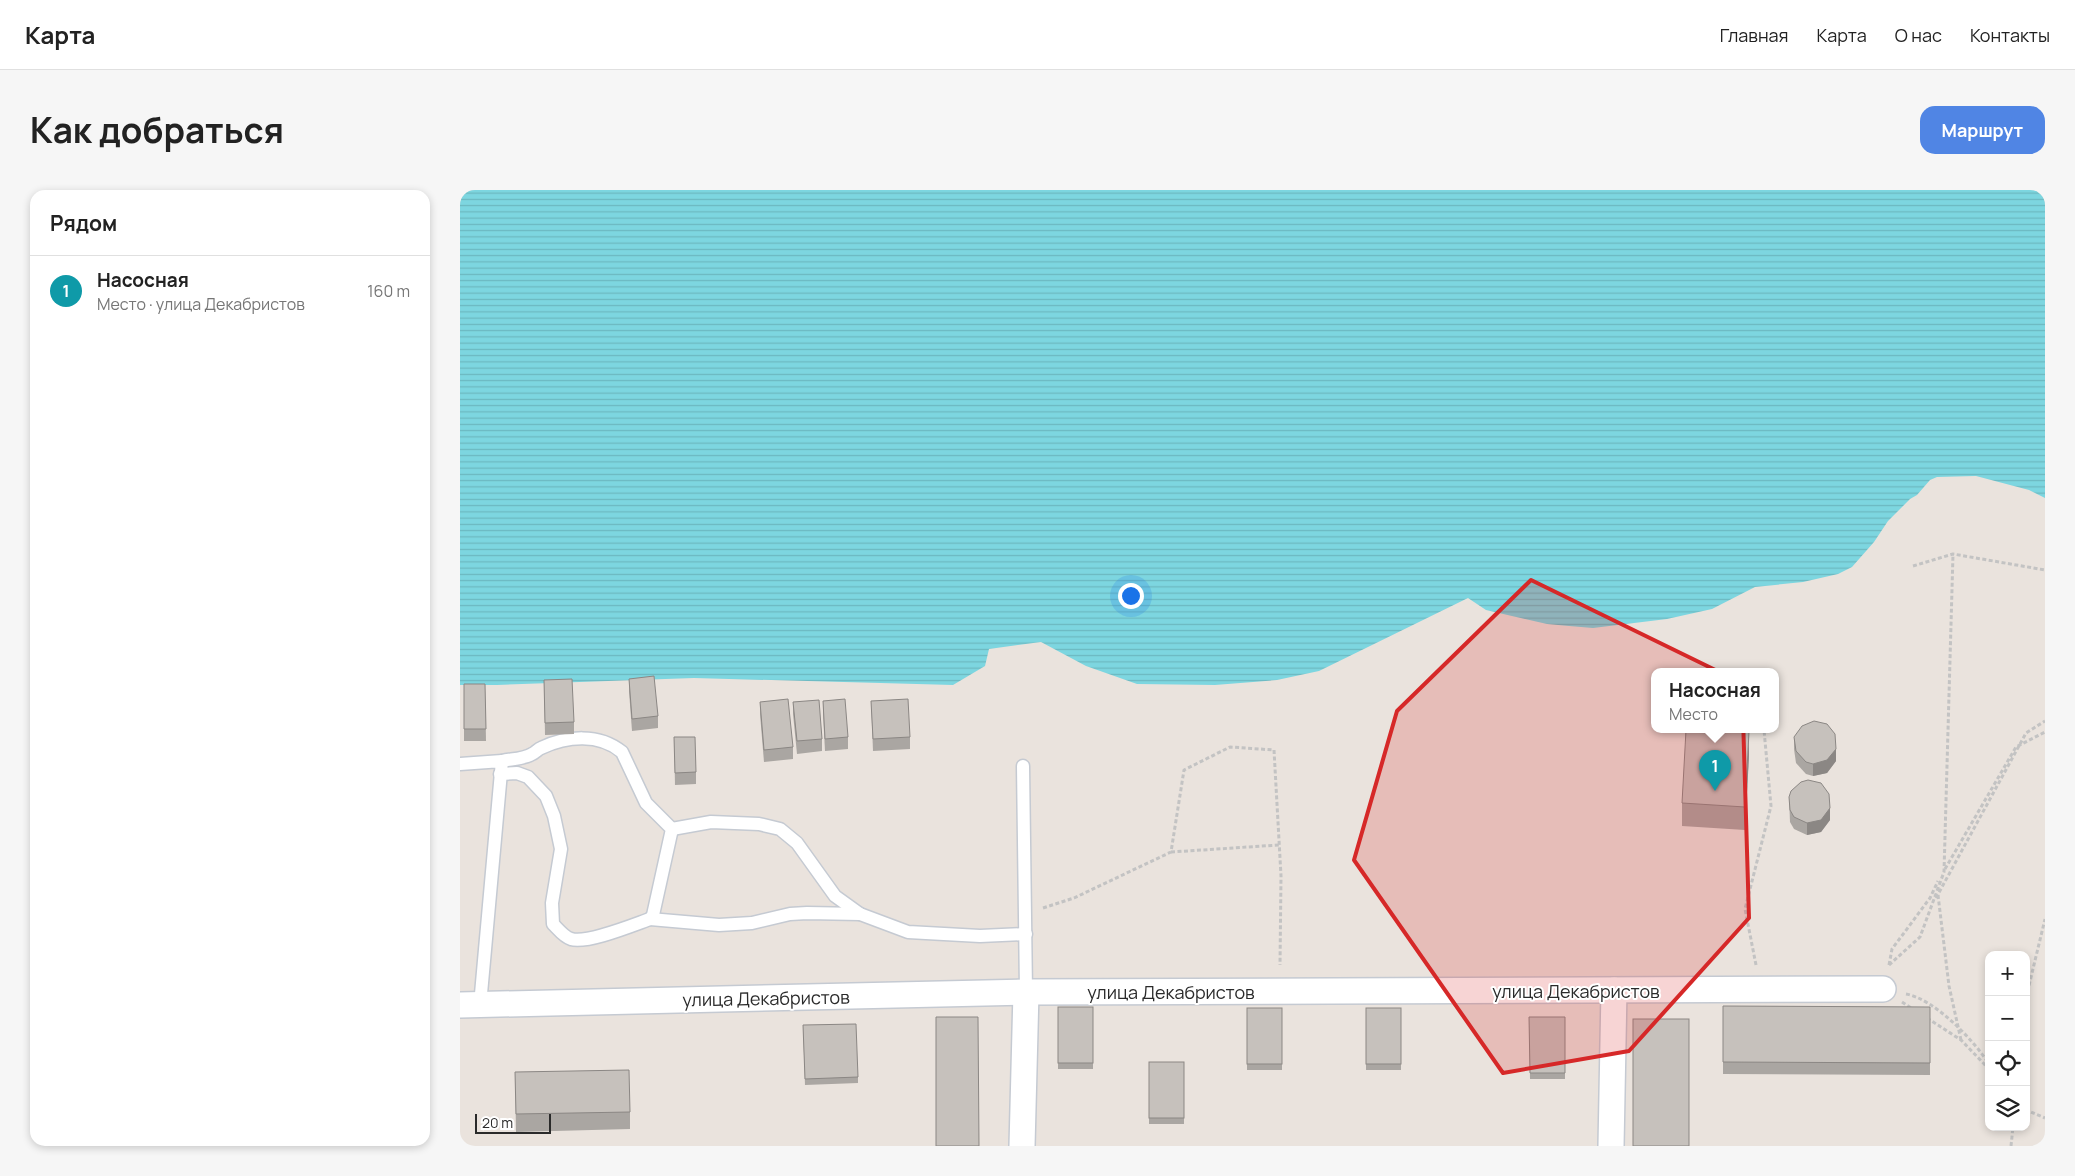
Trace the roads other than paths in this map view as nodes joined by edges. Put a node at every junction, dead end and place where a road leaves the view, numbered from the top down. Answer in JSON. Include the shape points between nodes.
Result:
{"nodes":[{"id":1,"x":502,"y":761,"type":"junction"},
{"id":2,"x":460,"y":764,"type":"edge"},
{"id":3,"x":1023,"y":766,"type":"dead end"},
{"id":4,"x":500,"y":774,"type":"junction"},
{"id":5,"x":672,"y":829,"type":"junction"},
{"id":6,"x":860,"y":914,"type":"junction"},
{"id":7,"x":650,"y":919,"type":"junction"},
{"id":8,"x":1026,"y":934,"type":"junction"},
{"id":9,"x":1873,"y":989,"type":"road end"},
{"id":10,"x":1614,"y":990,"type":"junction"},
{"id":11,"x":1026,"y":992,"type":"junction"},
{"id":12,"x":470,"y":1005,"type":"edge"},
{"id":13,"x":1022,"y":1146,"type":"edge"},
{"id":14,"x":1611,"y":1146,"type":"edge"}],
"edges":[{"from":1,"to":2,"type":"lane"},
{"from":1,"to":4,"type":"lane"},
{"from":1,"to":5,"type":"lane","via":[[531,755],[540,748],[569,739],[584,738],[615,746],[628,761],[646,803]]},
{"from":3,"to":8,"type":"lane"},
{"from":4,"to":7,"type":"lane","via":[[517,773],[528,777],[546,796],[554,816],[561,848],[552,903],[553,924],[568,938],[578,941]]},
{"from":4,"to":12,"type":"lane"},
{"from":5,"to":6,"type":"lane","via":[[711,822],[759,824],[780,829],[797,843],[835,896]]},
{"from":5,"to":7,"type":"lane"},
{"from":6,"to":7,"type":"lane","via":[[790,914],[752,923],[719,925]]},
{"from":6,"to":8,"type":"lane","via":[[908,932],[980,936]]},
{"from":8,"to":11,"type":"lane"},
{"from":9,"to":10,"type":"street","name":"улица Декабристов"},
{"from":10,"to":11,"type":"street","name":"улица Декабристов"},
{"from":10,"to":14,"type":"street"},
{"from":11,"to":12,"type":"street","name":"улица Декабристов"},
{"from":11,"to":13,"type":"street"}]}
